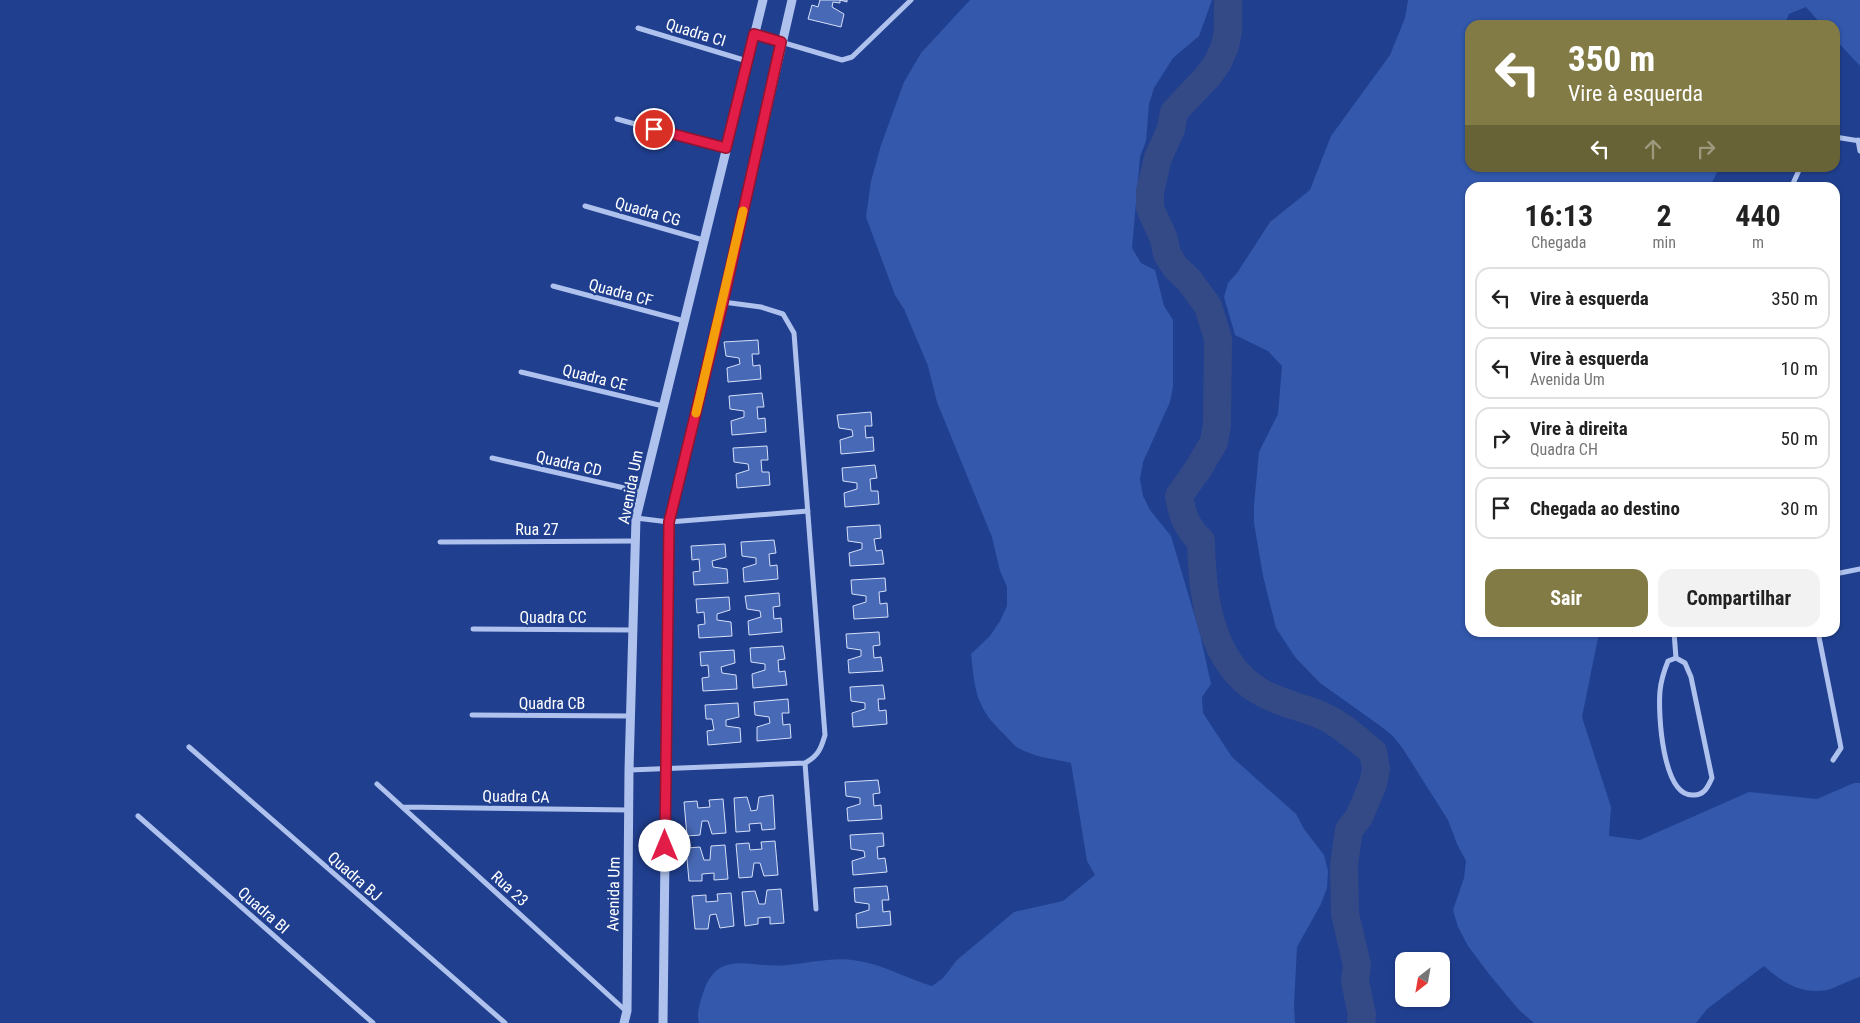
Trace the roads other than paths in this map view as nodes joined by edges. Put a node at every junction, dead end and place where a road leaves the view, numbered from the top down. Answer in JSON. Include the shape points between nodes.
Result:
{"nodes":[{"id":1,"x":762,"y":0,"type":"edge"},
{"id":2,"x":792,"y":0,"type":"edge"},
{"id":3,"x":911,"y":0,"type":"edge"},
{"id":4,"x":638,"y":28,"type":"dead end"},
{"id":5,"x":754,"y":34,"type":"junction"},
{"id":6,"x":781,"y":42,"type":"junction"},
{"id":7,"x":747,"y":61,"type":"junction"},
{"id":8,"x":617,"y":119,"type":"dead end"},
{"id":9,"x":1840,"y":139,"type":"edge"},
{"id":10,"x":1859,"y":141,"type":"edge"},
{"id":11,"x":726,"y":148,"type":"junction"},
{"id":12,"x":1860,"y":150,"type":"edge"},
{"id":13,"x":585,"y":206,"type":"dead end"},
{"id":14,"x":704,"y":240,"type":"junction"},
{"id":15,"x":553,"y":286,"type":"dead end"},
{"id":16,"x":723,"y":302,"type":"junction"},
{"id":17,"x":684,"y":321,"type":"junction"},
{"id":18,"x":521,"y":372,"type":"dead end"},
{"id":19,"x":663,"y":406,"type":"junction"},
{"id":20,"x":492,"y":458,"type":"dead end"},
{"id":21,"x":642,"y":492,"type":"junction"},
{"id":22,"x":808,"y":510,"type":"junction"},
{"id":23,"x":636,"y":518,"type":"junction"},
{"id":24,"x":669,"y":522,"type":"junction"},
{"id":25,"x":635,"y":541,"type":"junction"},
{"id":26,"x":440,"y":542,"type":"dead end"},
{"id":27,"x":1860,"y":569,"type":"edge"},
{"id":28,"x":1840,"y":573,"type":"edge"},
{"id":29,"x":473,"y":629,"type":"dead end"},
{"id":30,"x":634,"y":630,"type":"junction"},
{"id":31,"x":1674,"y":637,"type":"edge"},
{"id":32,"x":1819,"y":637,"type":"edge"},
{"id":33,"x":1676,"y":658,"type":"junction"},
{"id":34,"x":472,"y":715,"type":"dead end"},
{"id":35,"x":632,"y":716,"type":"junction"},
{"id":36,"x":188,"y":747,"type":"dead end"},
{"id":37,"x":1833,"y":760,"type":"dead end"},
{"id":38,"x":805,"y":763,"type":"junction"},
{"id":39,"x":665,"y":769,"type":"junction"},
{"id":40,"x":629,"y":770,"type":"junction"},
{"id":41,"x":377,"y":784,"type":"dead end"},
{"id":42,"x":402,"y":807,"type":"junction"},
{"id":43,"x":629,"y":810,"type":"junction"},
{"id":44,"x":138,"y":816,"type":"dead end"},
{"id":45,"x":816,"y":909,"type":"dead end"},
{"id":46,"x":627,"y":1011,"type":"junction"},
{"id":47,"x":372,"y":1023,"type":"edge"},
{"id":48,"x":504,"y":1023,"type":"edge"},
{"id":49,"x":624,"y":1023,"type":"edge"},
{"id":50,"x":663,"y":1023,"type":"edge"}],
"edges":[{"from":1,"to":5,"type":"street","name":"Avenida Um"},
{"from":2,"to":6,"type":"street"},
{"from":3,"to":6,"type":"street","via":[[852,57],[842,60],[831,58]]},
{"from":4,"to":7,"type":"street","name":"Quadra CI"},
{"from":5,"to":6,"type":"street"},
{"from":5,"to":7,"type":"street","name":"Avenida Um"},
{"from":6,"to":16,"type":"street"},
{"from":7,"to":11,"type":"street","name":"Avenida Um"},
{"from":8,"to":11,"type":"street"},
{"from":9,"to":10,"type":"street"},
{"from":10,"to":12,"type":"street"},
{"from":11,"to":14,"type":"street","name":"Avenida Um"},
{"from":13,"to":14,"type":"street","name":"Quadra CG"},
{"from":14,"to":17,"type":"street","name":"Avenida Um"},
{"from":15,"to":17,"type":"street","name":"Quadra CF"},
{"from":16,"to":22,"type":"street","via":[[761,307],[783,314],[794,333]]},
{"from":16,"to":24,"type":"street"},
{"from":17,"to":19,"type":"street","name":"Avenida Um"},
{"from":18,"to":19,"type":"street","name":"Quadra CE"},
{"from":19,"to":21,"type":"street","name":"Avenida Um"},
{"from":20,"to":21,"type":"street","name":"Quadra CD"},
{"from":21,"to":23,"type":"street","name":"Avenida Um"},
{"from":22,"to":24,"type":"street"},
{"from":22,"to":38,"type":"street","via":[[825,735],[816,757]]},
{"from":23,"to":24,"type":"street"},
{"from":23,"to":25,"type":"street","name":"Avenida Um"},
{"from":24,"to":39,"type":"street"},
{"from":25,"to":26,"type":"street","name":"Rua 27"},
{"from":25,"to":30,"type":"street","name":"Avenida Um"},
{"from":27,"to":28,"type":"street"},
{"from":29,"to":30,"type":"street","name":"Quadra CC"},
{"from":30,"to":35,"type":"street","name":"Avenida Um"},
{"from":31,"to":33,"type":"street"},
{"from":32,"to":37,"type":"street","via":[[1841,748]]},
{"from":33,"to":33,"type":"street","via":[[1668,662],[1660,690],[1662,740],[1675,783],[1681,791],[1692,796],[1708,788],[1712,778],[1691,676],[1685,663]]},
{"from":34,"to":35,"type":"street","name":"Quadra CB"},
{"from":35,"to":40,"type":"street","name":"Avenida Um"},
{"from":36,"to":48,"type":"street","name":"Quadra BJ"},
{"from":38,"to":39,"type":"street"},
{"from":38,"to":45,"type":"street"},
{"from":39,"to":40,"type":"street"},
{"from":39,"to":50,"type":"street"},
{"from":40,"to":43,"type":"street","name":"Avenida Um"},
{"from":41,"to":42,"type":"street","name":"Rua 23"},
{"from":42,"to":43,"type":"street","name":"Quadra CA"},
{"from":42,"to":46,"type":"street","name":"Rua 23"},
{"from":43,"to":46,"type":"street","name":"Avenida Um"},
{"from":44,"to":47,"type":"street","name":"Quadra BI"},
{"from":46,"to":49,"type":"street","name":"Avenida Um"}]}
